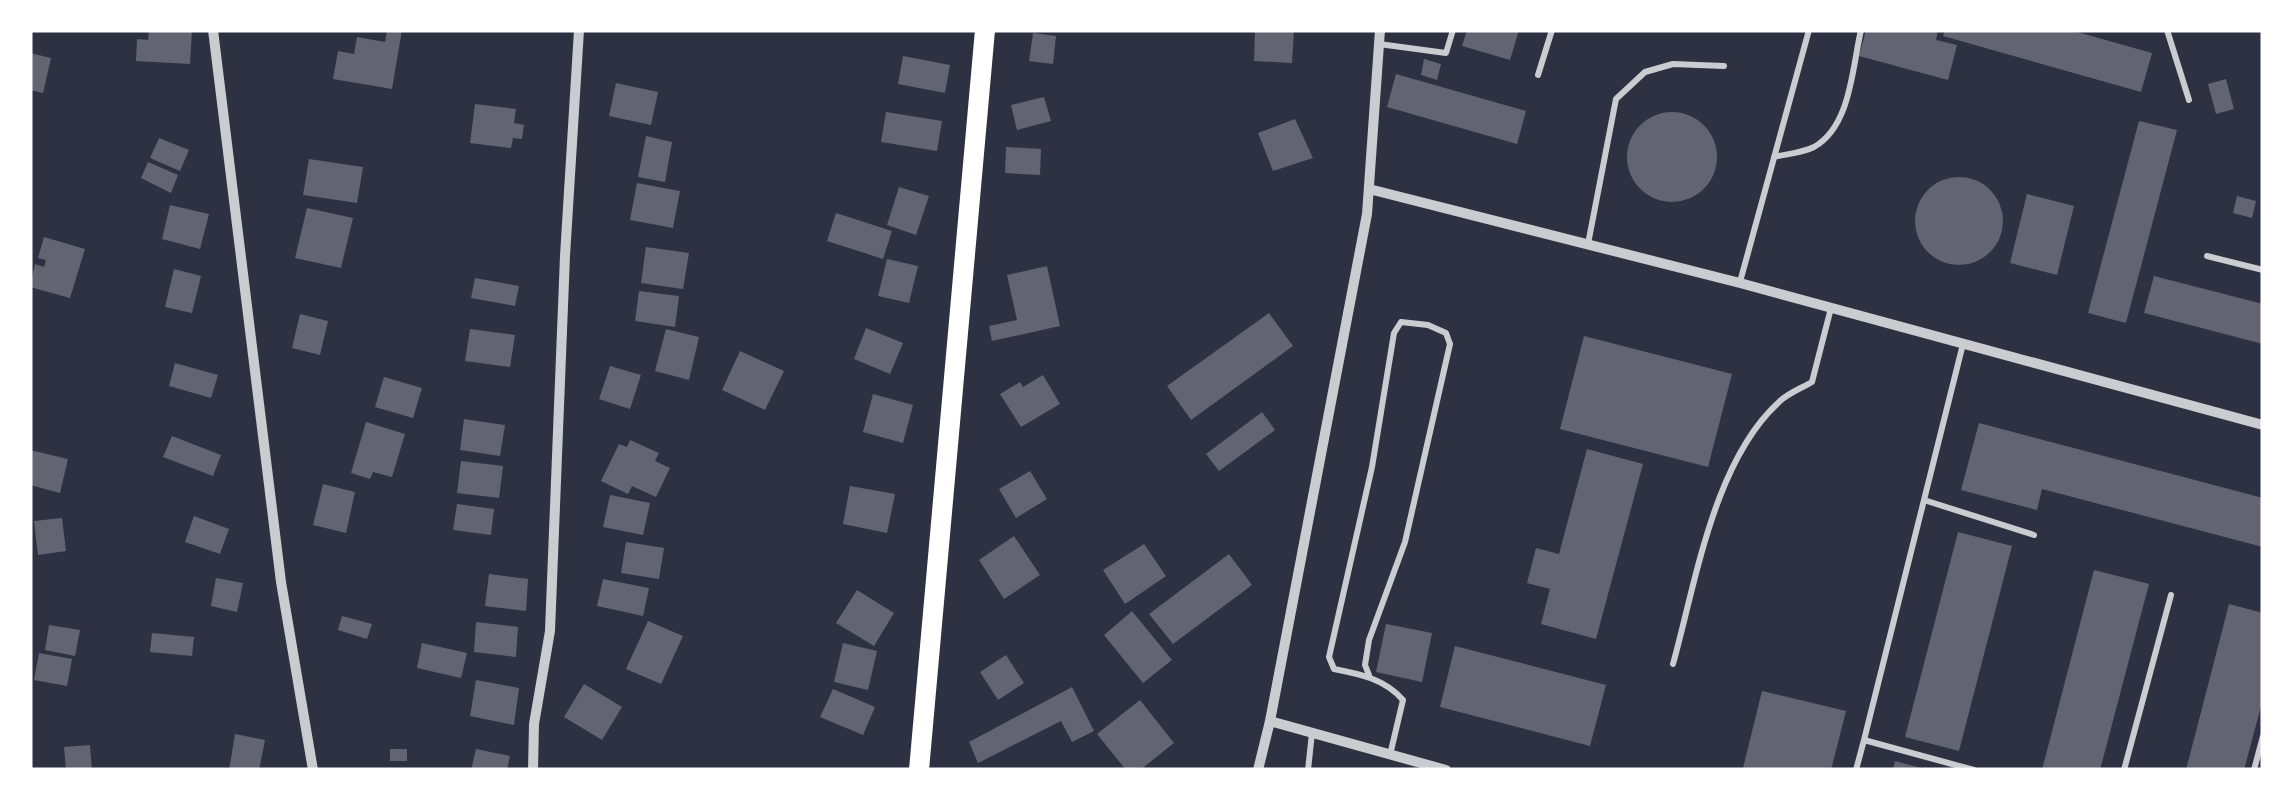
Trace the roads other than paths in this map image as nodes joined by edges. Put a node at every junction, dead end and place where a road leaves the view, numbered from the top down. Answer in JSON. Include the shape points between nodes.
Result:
{"nodes":[{"id":1,"x":213,"y":30,"type":"edge"},
{"id":2,"x":579,"y":30,"type":"edge"},
{"id":3,"x":985,"y":30,"type":"edge"},
{"id":4,"x":1380,"y":30,"type":"edge"},
{"id":5,"x":1454,"y":30,"type":"edge"},
{"id":6,"x":1552,"y":30,"type":"edge"},
{"id":7,"x":1808,"y":30,"type":"edge"},
{"id":8,"x":1861,"y":30,"type":"edge"},
{"id":9,"x":2167,"y":30,"type":"edge"},
{"id":10,"x":1378,"y":44,"type":"junction"},
{"id":11,"x":1724,"y":66,"type":"dead end"},
{"id":12,"x":1538,"y":75,"type":"dead end"},
{"id":13,"x":2189,"y":100,"type":"dead end"},
{"id":14,"x":1774,"y":157,"type":"junction"},
{"id":15,"x":1369,"y":189,"type":"junction"},
{"id":16,"x":1588,"y":245,"type":"junction"},
{"id":17,"x":2207,"y":256,"type":"dead end"},
{"id":18,"x":2263,"y":270,"type":"edge"},
{"id":19,"x":1740,"y":284,"type":"junction"},
{"id":20,"x":1832,"y":308,"type":"junction"},
{"id":21,"x":1963,"y":343,"type":"junction"},
{"id":22,"x":2263,"y":425,"type":"edge"},
{"id":23,"x":1924,"y":500,"type":"junction"},
{"id":24,"x":2034,"y":535,"type":"dead end"},
{"id":25,"x":2172,"y":594,"type":"dead end"},
{"id":26,"x":1674,"y":664,"type":"dead end"},
{"id":27,"x":1369,"y":675,"type":"junction"},
{"id":28,"x":1270,"y":722,"type":"junction"},
{"id":29,"x":1312,"y":733,"type":"junction"},
{"id":30,"x":2263,"y":736,"type":"edge"},
{"id":31,"x":1864,"y":740,"type":"junction"},
{"id":32,"x":1394,"y":756,"type":"junction"},
{"id":33,"x":313,"y":770,"type":"edge"},
{"id":34,"x":534,"y":770,"type":"edge"},
{"id":35,"x":919,"y":770,"type":"edge"},
{"id":36,"x":1258,"y":770,"type":"edge"},
{"id":37,"x":1308,"y":770,"type":"edge"},
{"id":38,"x":1395,"y":770,"type":"edge"},
{"id":39,"x":1446,"y":770,"type":"edge"},
{"id":40,"x":1856,"y":770,"type":"edge"},
{"id":41,"x":1974,"y":770,"type":"edge"},
{"id":42,"x":2124,"y":770,"type":"edge"},
{"id":43,"x":2254,"y":770,"type":"edge"}],
"edges":[{"from":1,"to":33,"type":"street","via":[[281,582]]},
{"from":2,"to":34,"type":"street","via":[[550,631],[534,724]]},
{"from":3,"to":35,"type":"main road"},
{"from":4,"to":10,"type":"street"},
{"from":5,"to":10,"type":"lane","via":[[1446,53]]},
{"from":6,"to":12,"type":"lane"},
{"from":7,"to":14,"type":"lane"},
{"from":8,"to":14,"type":"lane","via":[[1830,136],[1810,150]]},
{"from":9,"to":13,"type":"lane"},
{"from":10,"to":15,"type":"street"},
{"from":11,"to":16,"type":"lane","via":[[1673,64],[1645,72],[1616,99]]},
{"from":14,"to":19,"type":"lane"},
{"from":15,"to":16,"type":"street"},
{"from":15,"to":28,"type":"street"},
{"from":16,"to":19,"type":"street"},
{"from":17,"to":18,"type":"lane"},
{"from":19,"to":20,"type":"street"},
{"from":20,"to":21,"type":"street"},
{"from":20,"to":26,"type":"lane","via":[[1812,382],[1780,400],[1724,480]]},
{"from":21,"to":22,"type":"street"},
{"from":21,"to":23,"type":"lane"},
{"from":23,"to":24,"type":"lane"},
{"from":23,"to":31,"type":"lane"},
{"from":25,"to":42,"type":"lane"},
{"from":27,"to":27,"type":"lane","via":[[1369,640],[1404,542],[1450,344],[1446,333],[1428,324],[1401,322],[1394,333],[1329,657],[1334,669]]},
{"from":27,"to":32,"type":"lane","via":[[1403,700]]},
{"from":28,"to":29,"type":"street"},
{"from":28,"to":36,"type":"street"},
{"from":29,"to":32,"type":"street"},
{"from":29,"to":37,"type":"lane"},
{"from":30,"to":43,"type":"lane"},
{"from":31,"to":40,"type":"lane"},
{"from":31,"to":41,"type":"lane"},
{"from":32,"to":38,"type":"street"},
{"from":32,"to":39,"type":"street"}]}
